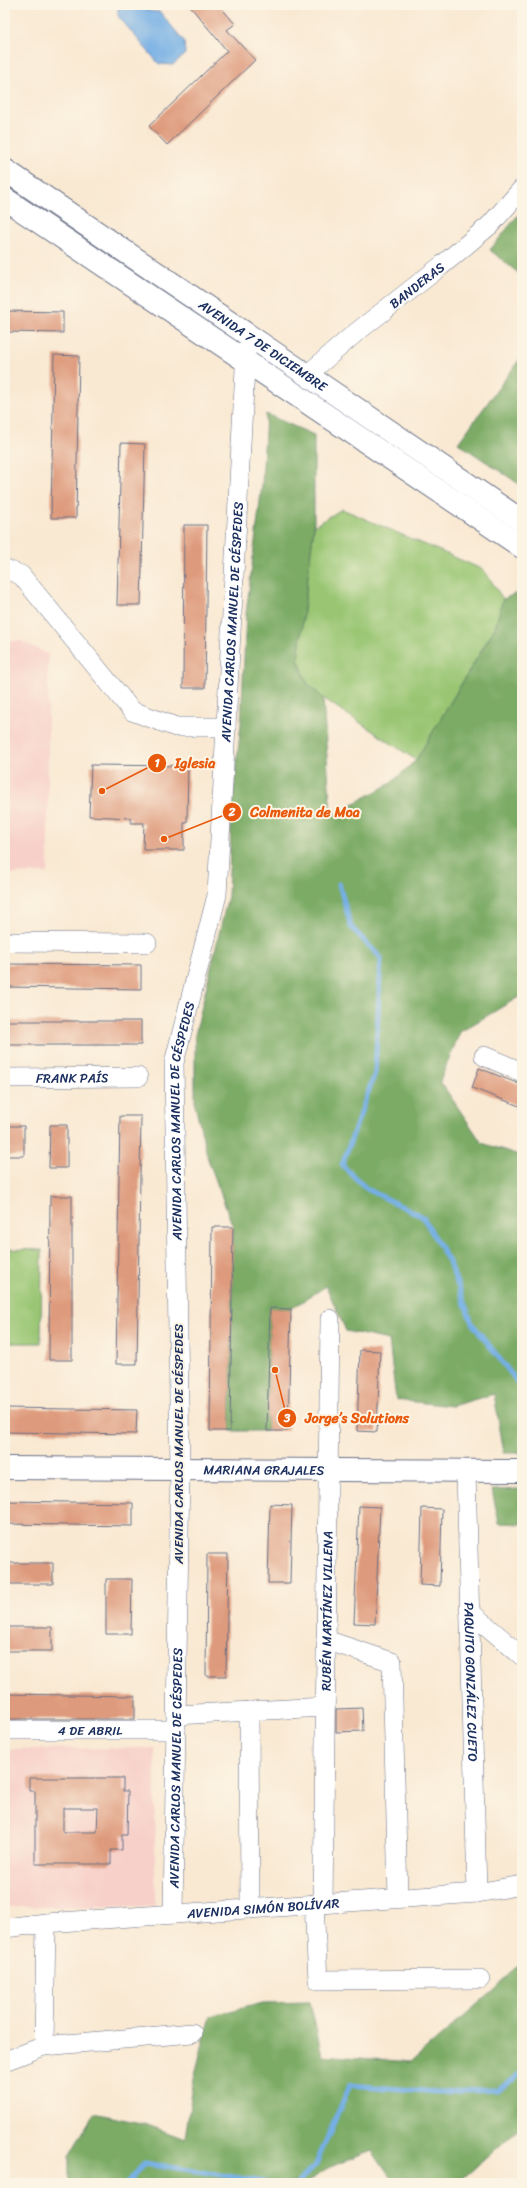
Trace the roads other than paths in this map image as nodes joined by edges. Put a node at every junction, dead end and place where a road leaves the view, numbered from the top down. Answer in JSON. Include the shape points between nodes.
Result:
{"nodes":[{"id":1,"x":5,"y":170,"type":"edge"},
{"id":2,"x":522,"y":189,"type":"edge"},
{"id":3,"x":5,"y":199,"type":"edge"},
{"id":4,"x":245,"y":333,"type":"junction"},
{"id":5,"x":247,"y":362,"type":"junction"},
{"id":6,"x":307,"y":375,"type":"junction"},
{"id":7,"x":522,"y":521,"type":"edge"},
{"id":8,"x":522,"y":547,"type":"edge"},
{"id":9,"x":5,"y":569,"type":"edge"},
{"id":10,"x":226,"y":727,"type":"junction"},
{"id":11,"x":5,"y":942,"type":"edge"},
{"id":12,"x":147,"y":943,"type":"dead end"},
{"id":13,"x":484,"y":1056,"type":"dead end"},
{"id":14,"x":522,"y":1072,"type":"edge"},
{"id":15,"x":138,"y":1077,"type":"dead end"},
{"id":16,"x":5,"y":1078,"type":"edge"},
{"id":17,"x":330,"y":1319,"type":"dead end"},
{"id":18,"x":5,"y":1468,"type":"edge"},
{"id":19,"x":180,"y":1469,"type":"junction"},
{"id":20,"x":328,"y":1470,"type":"junction"},
{"id":21,"x":466,"y":1471,"type":"junction"},
{"id":22,"x":522,"y":1471,"type":"edge"},
{"id":23,"x":469,"y":1611,"type":"junction"},
{"id":24,"x":326,"y":1640,"type":"junction"},
{"id":25,"x":522,"y":1656,"type":"edge"},
{"id":26,"x":325,"y":1707,"type":"junction"},
{"id":27,"x":249,"y":1711,"type":"junction"},
{"id":28,"x":176,"y":1723,"type":"junction"},
{"id":29,"x":5,"y":1730,"type":"edge"},
{"id":30,"x":522,"y":1885,"type":"edge"},
{"id":31,"x":477,"y":1893,"type":"junction"},
{"id":32,"x":398,"y":1898,"type":"junction"},
{"id":33,"x":319,"y":1904,"type":"junction"},
{"id":34,"x":250,"y":1909,"type":"junction"},
{"id":35,"x":173,"y":1914,"type":"junction"},
{"id":36,"x":46,"y":1923,"type":"junction"},
{"id":37,"x":5,"y":1928,"type":"edge"},
{"id":38,"x":480,"y":1979,"type":"dead end"},
{"id":39,"x":192,"y":2033,"type":"dead end"},
{"id":40,"x":44,"y":2046,"type":"junction"},
{"id":41,"x":5,"y":2061,"type":"edge"}],
"edges":[{"from":1,"to":4,"type":"main road","name":"AVENIDA 7 DE DICIEMBRE"},
{"from":2,"to":6,"type":"street","name":"BANDERAS","via":[[490,225]]},
{"from":3,"to":5,"type":"main road","name":"AVENIDA 7 DE DICIEMBRE"},
{"from":4,"to":5,"type":"street","name":"AVENIDA CARLOS MANUEL DE CÉSPEDES"},
{"from":4,"to":6,"type":"main road","name":"AVENIDA 7 DE DICIEMBRE"},
{"from":5,"to":8,"type":"main road","name":"AVENIDA 7 DE DICIEMBRE"},
{"from":5,"to":10,"type":"street","name":"AVENIDA CARLOS MANUEL DE CÉSPEDES"},
{"from":6,"to":7,"type":"main road","name":"AVENIDA 7 DE DICIEMBRE"},
{"from":9,"to":10,"type":"street","via":[[21,575],[132,711],[176,727]]},
{"from":10,"to":19,"type":"street","name":"AVENIDA CARLOS MANUEL DE CÉSPEDES","via":[[217,895],[174,1063]]},
{"from":11,"to":12,"type":"street"},
{"from":13,"to":14,"type":"street"},
{"from":15,"to":16,"type":"street","name":"FRANK PAÍS"},
{"from":17,"to":20,"type":"street","name":"RUBÉN MARTÍNEZ VILLENA"},
{"from":18,"to":19,"type":"main road","name":"MARIANA GRAJALES"},
{"from":19,"to":20,"type":"main road","name":"MARIANA GRAJALES"},
{"from":19,"to":28,"type":"street","name":"AVENIDA CARLOS MANUEL DE CÉSPEDES"},
{"from":20,"to":21,"type":"main road","name":"MARIANA GRAJALES"},
{"from":20,"to":24,"type":"street","name":"RUBÉN MARTÍNEZ VILLENA"},
{"from":21,"to":22,"type":"main road","name":"MARIANA GRAJALES"},
{"from":21,"to":23,"type":"street","name":"PAQUITO GONZÁLEZ CUETO"},
{"from":23,"to":25,"type":"street"},
{"from":23,"to":31,"type":"street","name":"PAQUITO GONZÁLEZ CUETO"},
{"from":24,"to":26,"type":"street","name":"RUBÉN MARTÍNEZ VILLENA"},
{"from":24,"to":32,"type":"street","via":[[392,1662]]},
{"from":26,"to":27,"type":"street","name":"4 DE ABRIL"},
{"from":26,"to":33,"type":"street","name":"RUBÉN MARTÍNEZ VILLENA"},
{"from":27,"to":28,"type":"street","name":"4 DE ABRIL"},
{"from":27,"to":34,"type":"street"},
{"from":28,"to":29,"type":"street","name":"4 DE ABRIL"},
{"from":28,"to":35,"type":"street","name":"AVENIDA CARLOS MANUEL DE CÉSPEDES"},
{"from":30,"to":31,"type":"street","name":"AVENIDA SIMÓN BOLÍVAR"},
{"from":31,"to":32,"type":"street","name":"AVENIDA SIMÓN BOLÍVAR"},
{"from":32,"to":33,"type":"street","name":"AVENIDA SIMÓN BOLÍVAR"},
{"from":33,"to":34,"type":"street","name":"AVENIDA SIMÓN BOLÍVAR"},
{"from":33,"to":38,"type":"street","name":"RUBÉN MARTÍNEZ VILLENA","via":[[318,1980]]},
{"from":34,"to":35,"type":"street","name":"AVENIDA SIMÓN BOLÍVAR"},
{"from":35,"to":36,"type":"street","name":"AVENIDA SIMÓN BOLÍVAR"},
{"from":36,"to":37,"type":"street","name":"AVENIDA SIMÓN BOLÍVAR"},
{"from":36,"to":40,"type":"street"},
{"from":39,"to":40,"type":"street"},
{"from":40,"to":41,"type":"street"}]}
